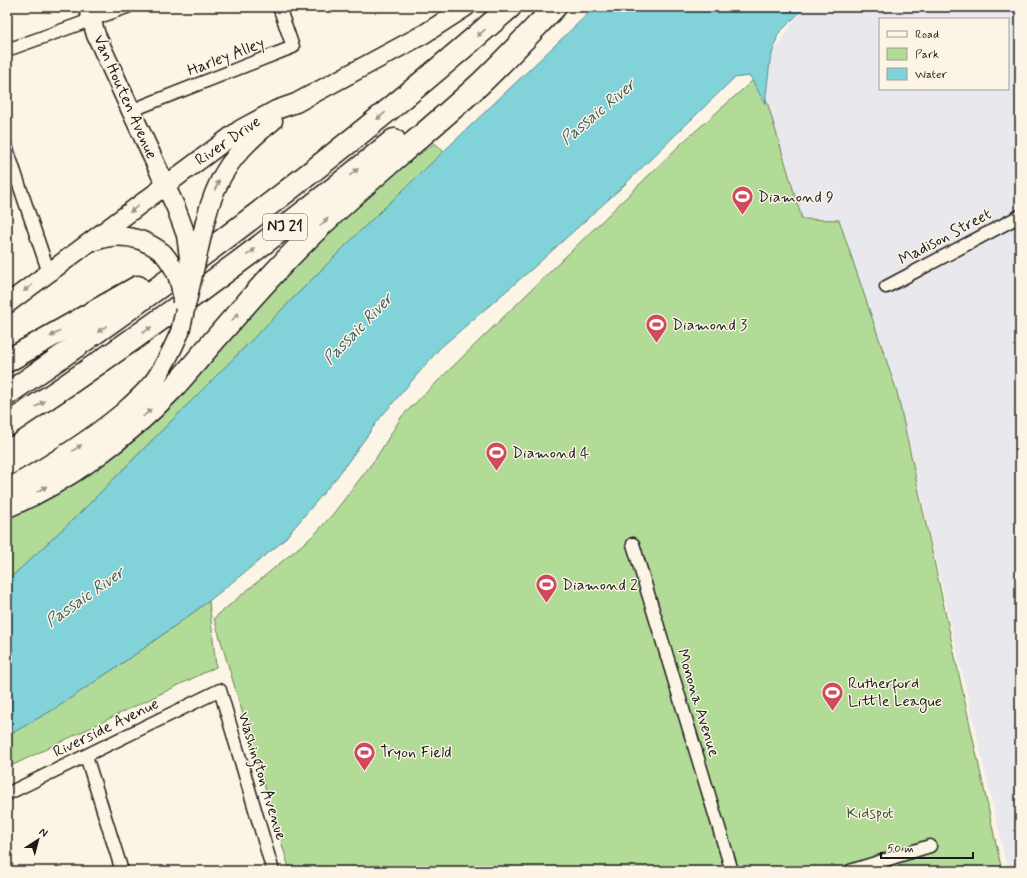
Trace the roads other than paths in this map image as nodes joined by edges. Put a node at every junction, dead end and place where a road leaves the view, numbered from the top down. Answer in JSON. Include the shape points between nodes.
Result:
{"nodes":[{"id":1,"x":127,"y":7,"type":"edge"},
{"id":2,"x":280,"y":7,"type":"edge"},
{"id":3,"x":466,"y":7,"type":"edge"},
{"id":4,"x":510,"y":7,"type":"edge"},
{"id":5,"x":547,"y":7,"type":"edge"},
{"id":6,"x":555,"y":7,"type":"edge"},
{"id":7,"x":90,"y":13,"type":"edge"},
{"id":8,"x":7,"y":50,"type":"edge"},
{"id":9,"x":296,"y":103,"type":"junction"},
{"id":10,"x":130,"y":111,"type":"junction"},
{"id":11,"x":7,"y":148,"type":"edge"},
{"id":12,"x":166,"y":185,"type":"junction"},
{"id":13,"x":1020,"y":216,"type":"edge"},
{"id":14,"x":246,"y":223,"type":"junction"},
{"id":15,"x":83,"y":247,"type":"junction"},
{"id":16,"x":49,"y":272,"type":"junction"},
{"id":17,"x":886,"y":287,"type":"dead end"},
{"id":18,"x":189,"y":288,"type":"junction"},
{"id":19,"x":7,"y":304,"type":"edge"},
{"id":20,"x":180,"y":332,"type":"junction"},
{"id":21,"x":7,"y":361,"type":"edge"},
{"id":22,"x":7,"y":394,"type":"edge"},
{"id":23,"x":7,"y":425,"type":"edge"},
{"id":24,"x":7,"y":489,"type":"edge"},
{"id":25,"x":7,"y":506,"type":"edge"},
{"id":26,"x":633,"y":544,"type":"dead end"},
{"id":27,"x":220,"y":690,"type":"joint"},
{"id":28,"x":86,"y":756,"type":"junction"},
{"id":29,"x":7,"y":794,"type":"edge"},
{"id":30,"x":930,"y":846,"type":"dead end"},
{"id":31,"x":122,"y":871,"type":"edge"},
{"id":32,"x":273,"y":871,"type":"edge"},
{"id":33,"x":732,"y":871,"type":"edge"},
{"id":34,"x":850,"y":871,"type":"edge"}],
"edges":[{"from":1,"to":7,"type":"street"},
{"from":2,"to":10,"type":"street","name":"Harley Alley","via":[[293,47]]},
{"from":3,"to":9,"type":"main road","name":"River Drive","via":[[424,34]]},
{"from":4,"to":14,"type":"highway","number":"NJ 21","one_way":true,"via":[[351,141]]},
{"from":23,"to":5,"type":"highway","number":"NJ 21","one_way":true,"via":[[143,332],[297,218],[436,105]]},
{"from":25,"to":6,"type":"highway","one_way":true,"via":[[79,467],[150,410],[302,244],[368,181],[482,81]]},
{"from":7,"to":8,"type":"street"},
{"from":7,"to":10,"type":"main road","name":"Van Houten Avenue","via":[[96,35]]},
{"from":9,"to":12,"type":"main road","name":"River Drive","via":[[276,110],[241,129]]},
{"from":18,"to":9,"type":"main road","one_way":true,"bridge":true,"via":[[214,193],[228,164],[248,141]]},
{"from":10,"to":12,"type":"main road","name":"Van Houten Avenue"},
{"from":11,"to":16,"type":"street"},
{"from":12,"to":15,"type":"main road","name":"River Drive","one_way":true},
{"from":12,"to":18,"type":"main road","name":"Van Houten Avenue","bridge":true,"via":[[186,236],[190,261]]},
{"from":13,"to":17,"type":"street","name":"Madison Street"},
{"from":14,"to":21,"type":"highway","one_way":true,"via":[[124,296]]},
{"from":14,"to":22,"type":"highway","number":"NJ 21","one_way":true,"via":[[140,302]]},
{"from":15,"to":16,"type":"main road","name":"River Drive"},
{"from":15,"to":20,"type":"main road","bridge":true,"via":[[120,236],[143,240],[163,253],[177,273],[180,286]]},
{"from":16,"to":19,"type":"main road","name":"River Drive","one_way":true},
{"from":18,"to":20,"type":"main road","bridge":true},
{"from":24,"to":20,"type":"main road","one_way":true,"via":[[71,451],[143,394],[165,365]]},
{"from":26,"to":33,"type":"street","name":"Monona Avenue"},
{"from":27,"to":28,"type":"street","name":"Riverside Avenue"},
{"from":27,"to":32,"type":"street","name":"Washington Avenue"},
{"from":28,"to":29,"type":"street","name":"Riverside Avenue"},
{"from":28,"to":31,"type":"street"},
{"from":30,"to":34,"type":"street"}]}
